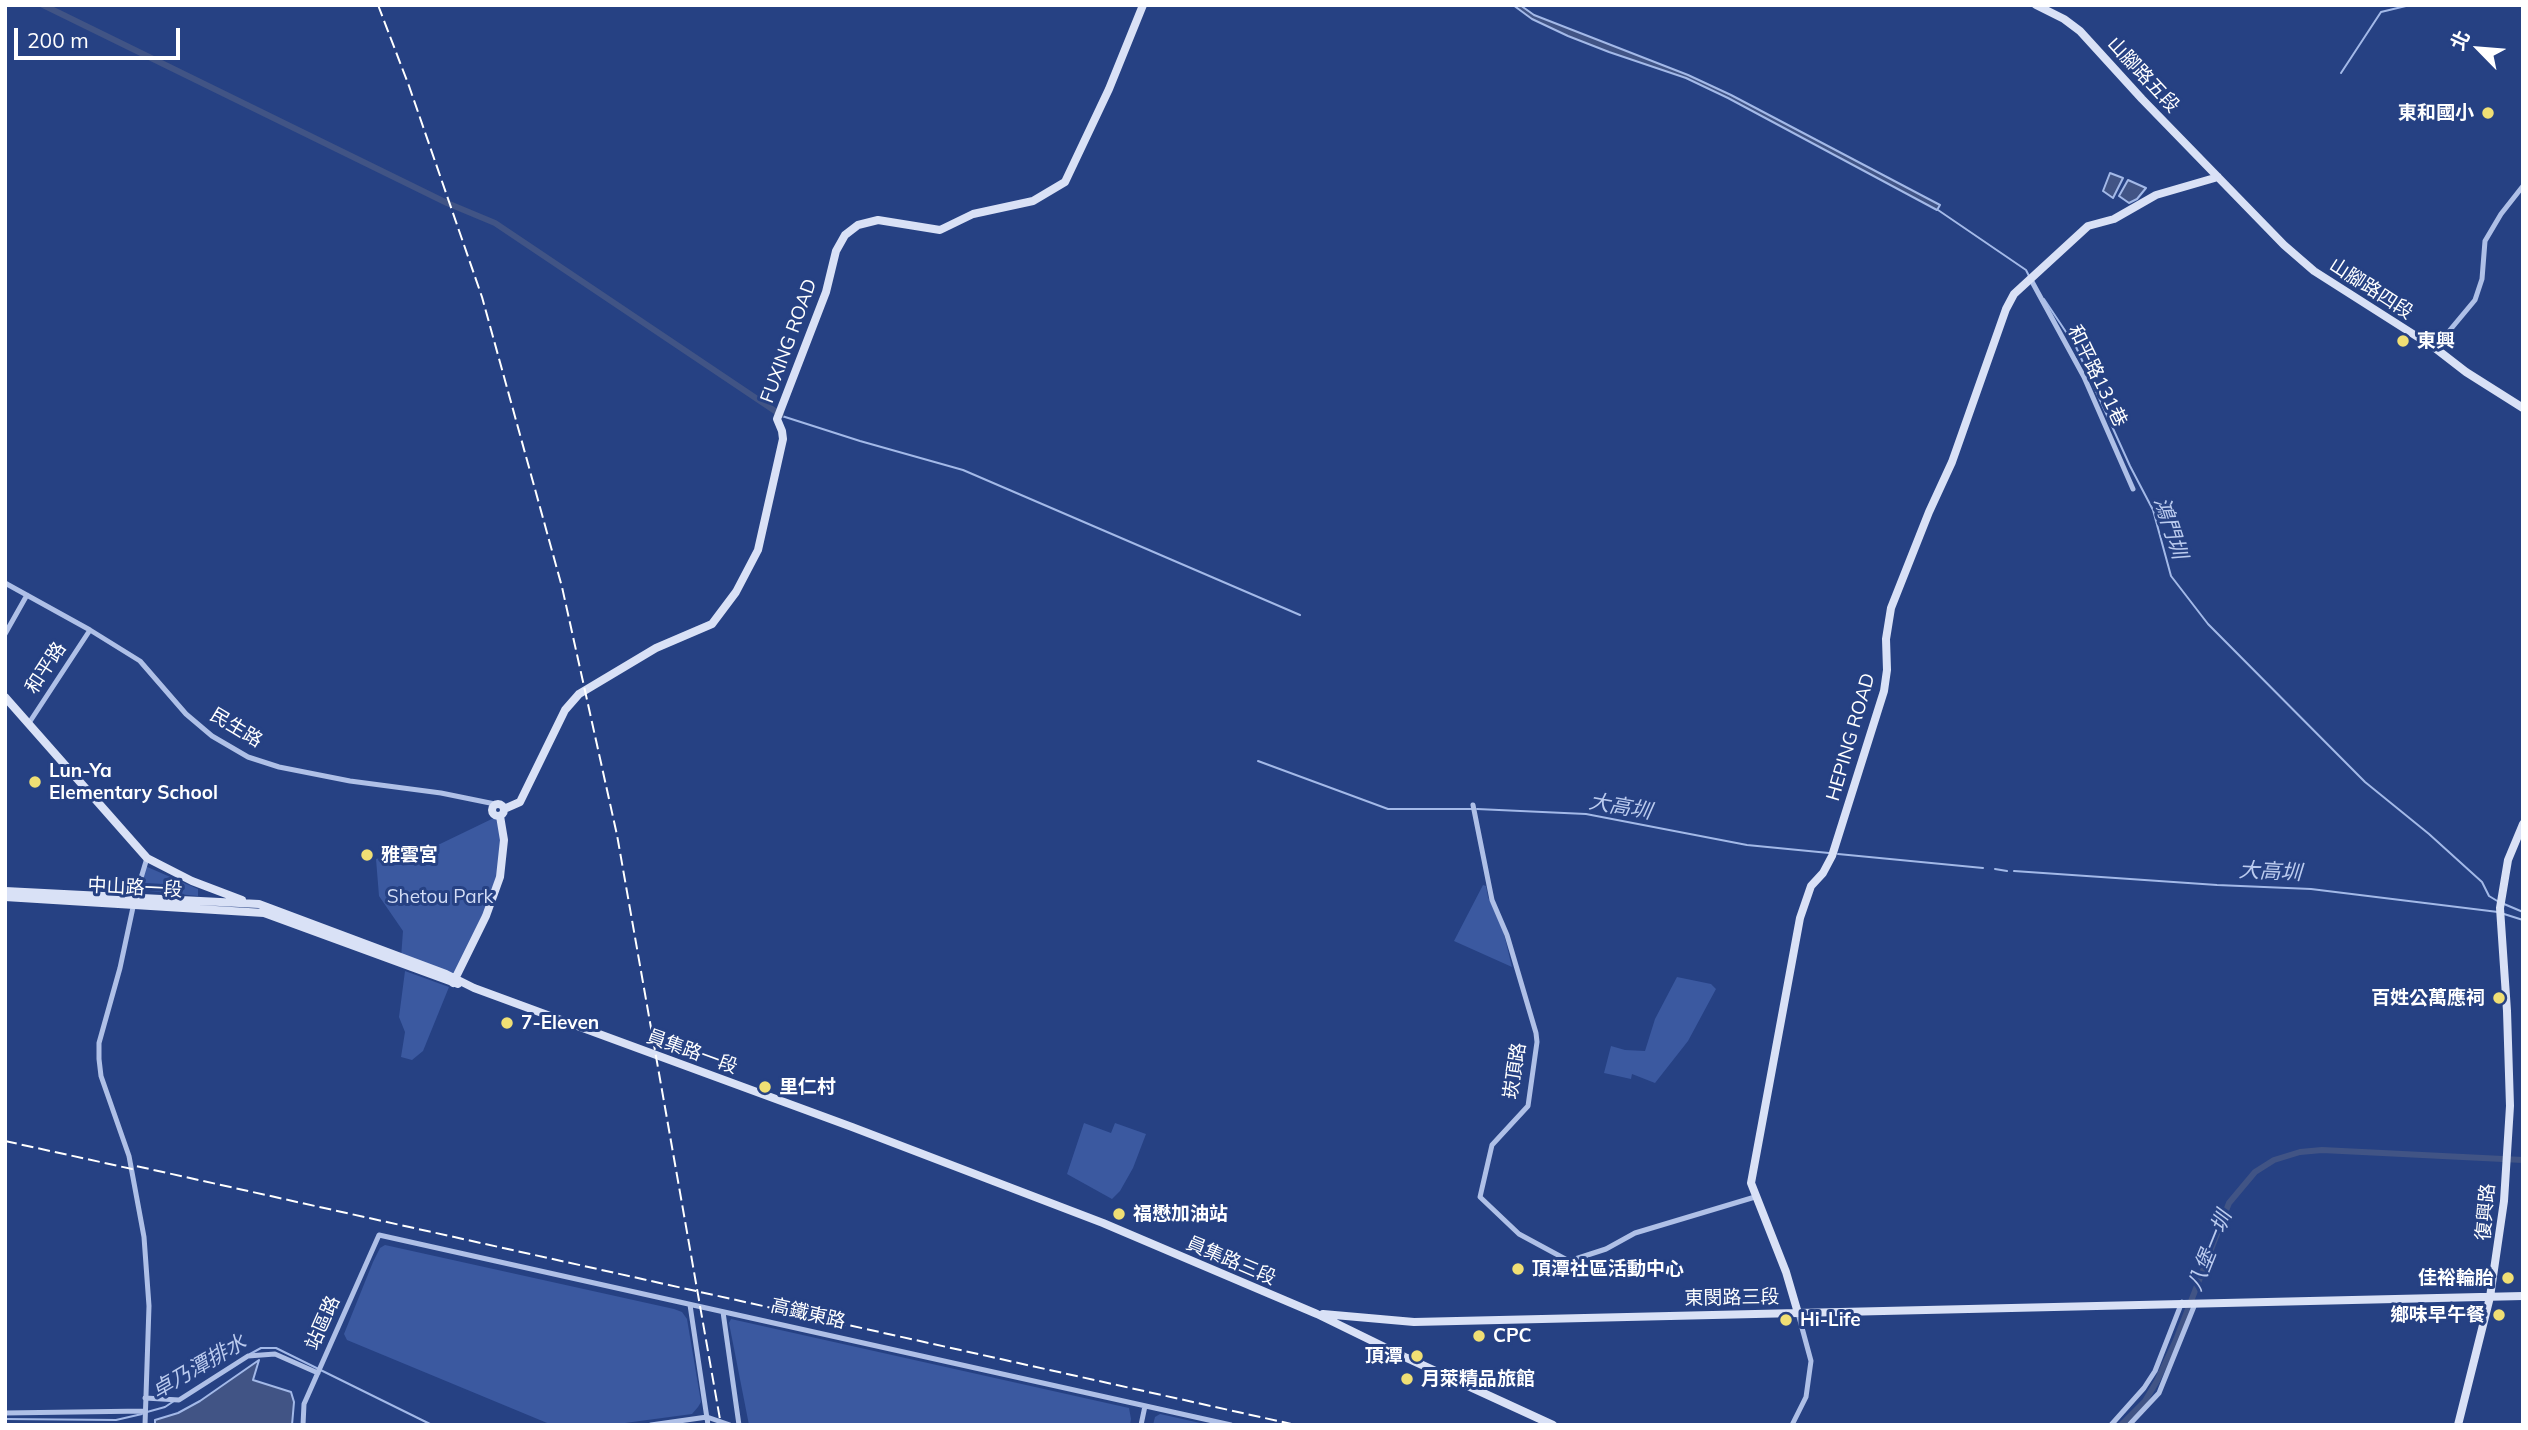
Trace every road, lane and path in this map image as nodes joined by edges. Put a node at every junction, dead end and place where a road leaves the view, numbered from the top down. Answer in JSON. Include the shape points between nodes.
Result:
{"nodes":[{"id":1,"x":1143,"y":5,"type":"edge"},
{"id":2,"x":2036,"y":5,"type":"edge"},
{"id":3,"x":2218,"y":177,"type":"junction"},
{"id":4,"x":2522,"y":186,"type":"edge"},
{"id":5,"x":2031,"y":277,"type":"junction"},
{"id":6,"x":2435,"y":348,"type":"junction"},
{"id":7,"x":2523,"y":408,"type":"edge"},
{"id":8,"x":2133,"y":489,"type":"dead end"},
{"id":9,"x":5,"y":583,"type":"edge"},
{"id":10,"x":27,"y":595,"type":"junction"},
{"id":11,"x":90,"y":630,"type":"junction"},
{"id":12,"x":5,"y":634,"type":"edge"},
{"id":13,"x":5,"y":697,"type":"edge"},
{"id":14,"x":29,"y":723,"type":"junction"},
{"id":15,"x":495,"y":804,"type":"joint"},
{"id":16,"x":1473,"y":805,"type":"dead end"},
{"id":17,"x":502,"y":813,"type":"junction"},
{"id":18,"x":2523,"y":824,"type":"edge"},
{"id":19,"x":147,"y":858,"type":"junction"},
{"id":20,"x":5,"y":891,"type":"edge"},
{"id":21,"x":5,"y":897,"type":"edge"},
{"id":22,"x":135,"y":901,"type":"junction"},
{"id":23,"x":262,"y":909,"type":"junction"},
{"id":24,"x":453,"y":981,"type":"junction"},
{"id":25,"x":1755,"y":1197,"type":"junction"},
{"id":26,"x":1055,"y":1204,"type":"joint"},
{"id":27,"x":379,"y":1235,"type":"joint"},
{"id":28,"x":2523,"y":1296,"type":"edge"},
{"id":29,"x":2490,"y":1297,"type":"junction"},
{"id":30,"x":2189,"y":1303,"type":"junction"},
{"id":31,"x":690,"y":1305,"type":"junction"},
{"id":32,"x":723,"y":1312,"type":"junction"},
{"id":33,"x":1798,"y":1313,"type":"junction"},
{"id":34,"x":1317,"y":1314,"type":"junction"},
{"id":35,"x":319,"y":1370,"type":"junction"},
{"id":36,"x":145,"y":1398,"type":"junction"},
{"id":37,"x":1145,"y":1406,"type":"junction"},
{"id":38,"x":5,"y":1413,"type":"edge"},
{"id":39,"x":145,"y":1414,"type":"junction"},
{"id":40,"x":707,"y":1417,"type":"junction"},
{"id":41,"x":145,"y":1425,"type":"edge"},
{"id":42,"x":303,"y":1425,"type":"edge"},
{"id":43,"x":651,"y":1425,"type":"edge"},
{"id":44,"x":708,"y":1425,"type":"edge"},
{"id":45,"x":730,"y":1425,"type":"edge"},
{"id":46,"x":739,"y":1425,"type":"edge"},
{"id":47,"x":1141,"y":1425,"type":"edge"},
{"id":48,"x":1231,"y":1425,"type":"edge"},
{"id":49,"x":1553,"y":1425,"type":"edge"},
{"id":50,"x":1793,"y":1425,"type":"edge"},
{"id":51,"x":2111,"y":1425,"type":"edge"},
{"id":52,"x":2129,"y":1425,"type":"edge"},
{"id":53,"x":2458,"y":1425,"type":"edge"}],
"edges":[{"from":1,"to":17,"type":"street","name":"FUXING ROAD","via":[[1065,182],[1033,201],[973,214],[940,230],[878,220],[858,225],[845,235],[777,419],[783,439],[758,550],[736,592],[712,624],[656,648],[579,694],[565,710],[520,802]]},
{"from":2,"to":3,"type":"street","name":"山腳路五段","via":[[2080,31]]},
{"from":3,"to":5,"type":"street","name":"HEPING ROAD","via":[[2156,195],[2114,219],[2088,226]]},
{"from":3,"to":6,"type":"street","name":"山腳路四段","via":[[2314,271]]},
{"from":4,"to":6,"type":"street","via":[[2485,241],[2475,300]]},
{"from":5,"to":8,"type":"street","name":"和平路131巷","via":[[2084,377]]},
{"from":5,"to":25,"type":"street","name":"HEPING ROAD","via":[[2006,309],[1952,462],[1891,608],[1884,691],[1833,854],[1811,886],[1800,918],[1751,1183]]},
{"from":6,"to":7,"type":"street","name":"山腳路四段"},
{"from":9,"to":10,"type":"street","name":"民生路"},
{"from":10,"to":11,"type":"street","name":"民生路"},
{"from":10,"to":12,"type":"street"},
{"from":11,"to":14,"type":"street","name":"和平路"},
{"from":11,"to":15,"type":"street","name":"民生路","via":[[140,660],[186,714],[248,757],[350,781]]},
{"from":13,"to":14,"type":"street","name":"員集路一段"},
{"from":14,"to":19,"type":"street","name":"員集路一段"},
{"from":15,"to":17,"type":"street","via":[[493,812]]},
{"from":16,"to":25,"type":"street","name":"崁頂路","via":[[1492,900],[1507,934],[1536,1033],[1528,1106],[1492,1145],[1480,1197],[1519,1234],[1569,1261],[1635,1233]]},
{"from":17,"to":24,"type":"street","via":[[500,877]]},
{"from":18,"to":29,"type":"street","name":"復興路","via":[[2508,860],[2500,907],[2509,1079],[2506,1165]]},
{"from":19,"to":22,"type":"street"},
{"from":19,"to":23,"type":"street","name":"員集路一段"},
{"from":20,"to":22,"type":"street","name":"中山路一段"},
{"from":21,"to":22,"type":"street","name":"中山路一段"},
{"from":22,"to":23,"type":"street","name":"中山路一段"},
{"from":22,"to":36,"type":"street","via":[[99,1043],[99,1059],[129,1156],[144,1237],[149,1306]]},
{"from":23,"to":24,"type":"street","name":"員集路一段"},
{"from":24,"to":26,"type":"street","name":"員集路一段"},
{"from":25,"to":33,"type":"street","name":"HEPING ROAD"},
{"from":26,"to":34,"type":"street","name":"員集路三段"},
{"from":27,"to":31,"type":"street","name":"高鐵東路"},
{"from":27,"to":35,"type":"street","name":"站區路"},
{"from":28,"to":29,"type":"street","name":"東閔路三段"},
{"from":29,"to":30,"type":"street","name":"東閔路三段"},
{"from":29,"to":53,"type":"street","name":"復興路"},
{"from":30,"to":33,"type":"street","name":"東閔路三段"},
{"from":30,"to":51,"type":"street","via":[[2155,1371]]},
{"from":30,"to":52,"type":"street","via":[[2159,1393]]},
{"from":31,"to":32,"type":"street","name":"高鐵東路"},
{"from":31,"to":40,"type":"street"},
{"from":32,"to":37,"type":"street","name":"高鐵東路"},
{"from":32,"to":46,"type":"street"},
{"from":33,"to":34,"type":"street","name":"東閔路三段","via":[[1414,1322]]},
{"from":33,"to":50,"type":"street","name":"HEPING ROAD","via":[[1811,1371]]},
{"from":34,"to":49,"type":"street"},
{"from":35,"to":36,"type":"street","via":[[275,1354],[248,1356],[179,1400]]},
{"from":35,"to":42,"type":"street","name":"站區路","via":[[304,1404]]},
{"from":36,"to":39,"type":"street"},
{"from":37,"to":47,"type":"street"},
{"from":37,"to":48,"type":"street","name":"高鐵東路"},
{"from":38,"to":39,"type":"street"},
{"from":39,"to":41,"type":"street"},
{"from":40,"to":43,"type":"street"},
{"from":40,"to":44,"type":"street"},
{"from":40,"to":45,"type":"street"}]}
